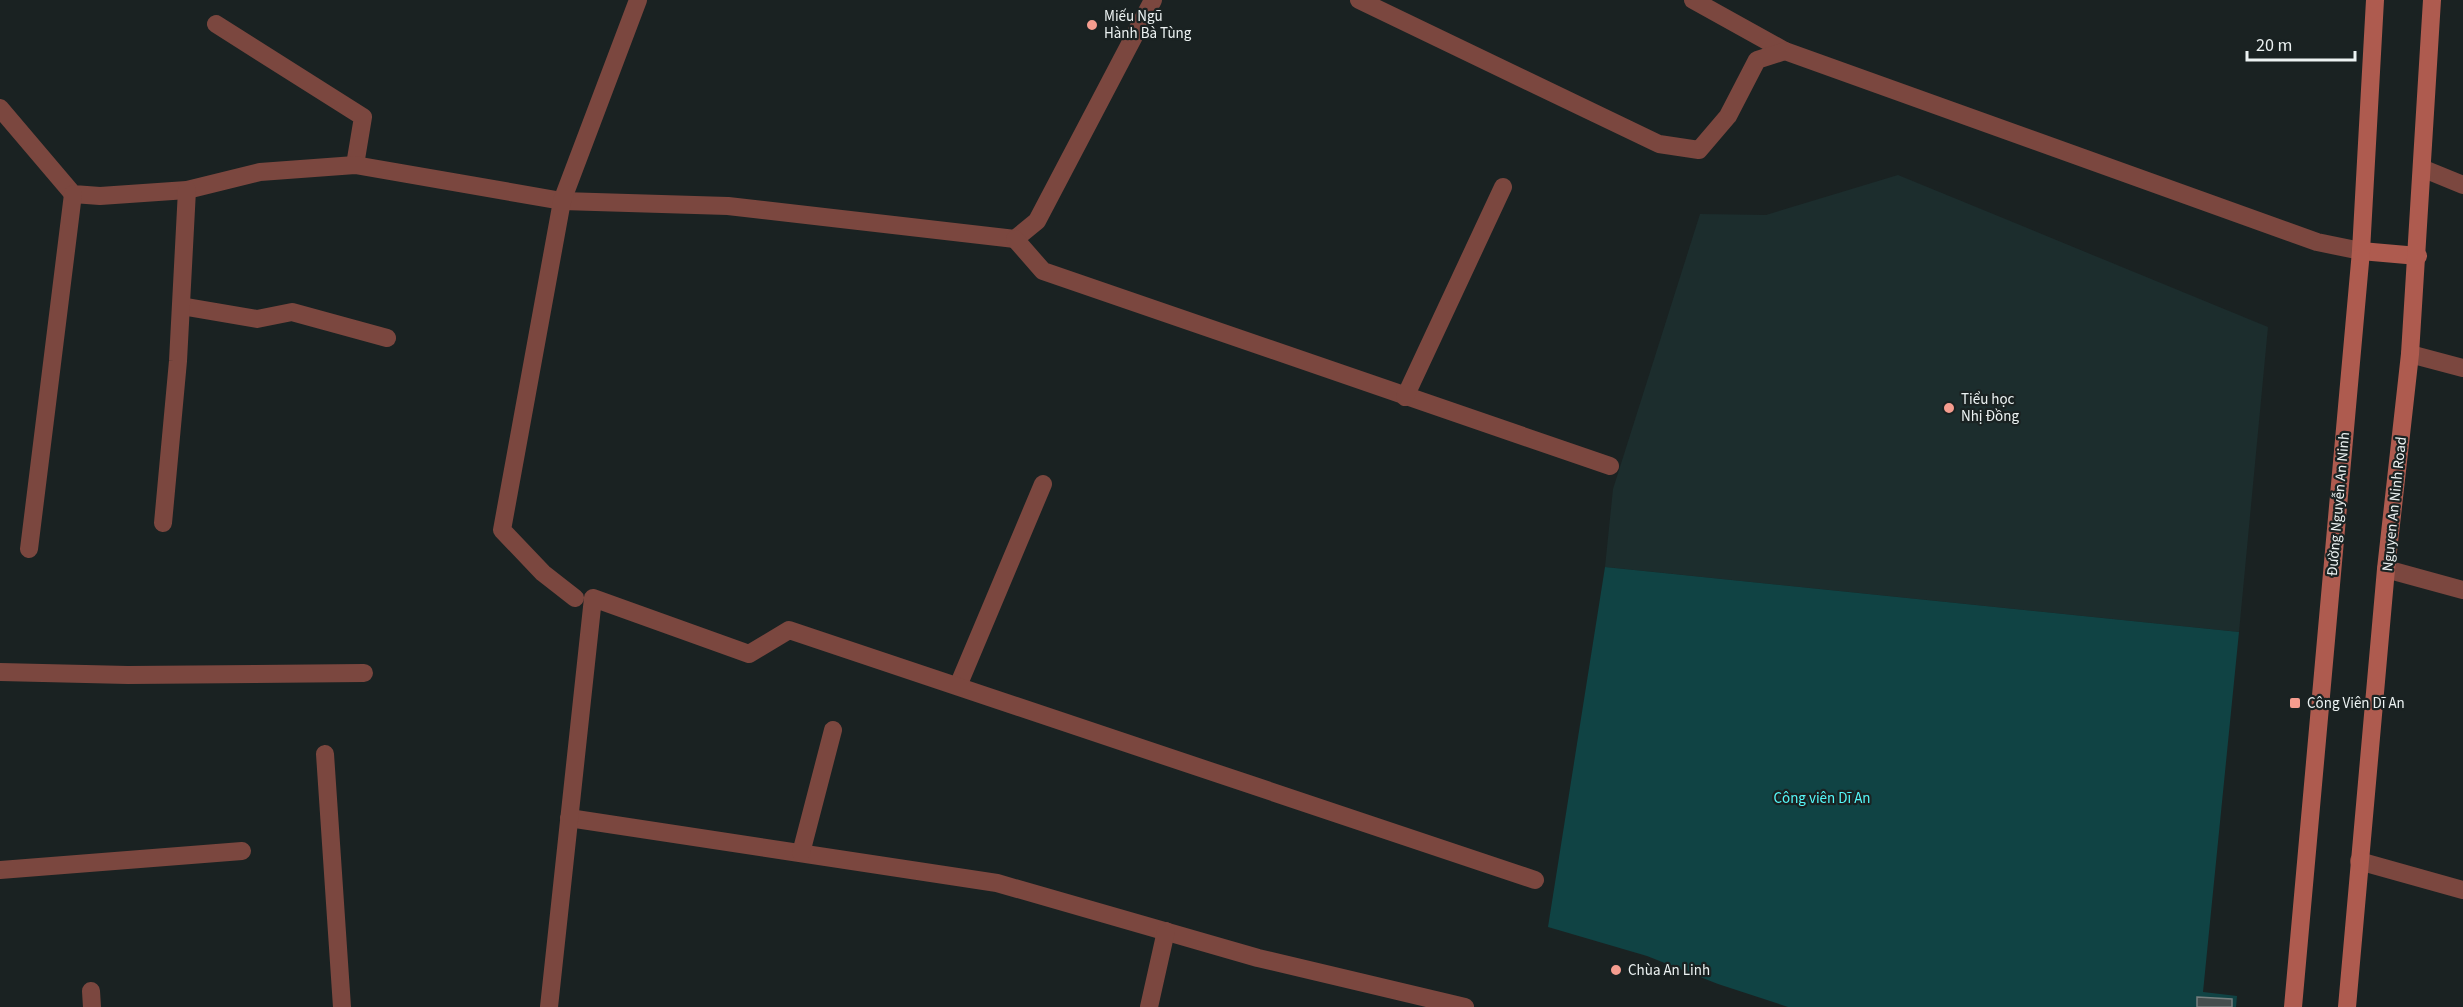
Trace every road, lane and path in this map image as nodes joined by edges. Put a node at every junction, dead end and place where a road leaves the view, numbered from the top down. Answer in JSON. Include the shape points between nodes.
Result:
{"nodes":[{"id":1,"x":639,"y":0,"type":"edge"},
{"id":2,"x":1154,"y":0,"type":"edge"},
{"id":3,"x":1359,"y":0,"type":"edge"},
{"id":4,"x":1693,"y":0,"type":"edge"},
{"id":5,"x":2375,"y":0,"type":"edge"},
{"id":6,"x":2432,"y":0,"type":"edge"},
{"id":7,"x":216,"y":24,"type":"dead end"},
{"id":8,"x":1785,"y":51,"type":"junction"},
{"id":9,"x":0,"y":108,"type":"edge"},
{"id":10,"x":355,"y":165,"type":"junction"},
{"id":11,"x":2424,"y":169,"type":"junction"},
{"id":12,"x":2463,"y":185,"type":"edge"},
{"id":13,"x":1503,"y":187,"type":"dead end"},
{"id":14,"x":187,"y":190,"type":"junction"},
{"id":15,"x":73,"y":194,"type":"junction"},
{"id":16,"x":562,"y":201,"type":"junction"},
{"id":17,"x":1015,"y":239,"type":"junction"},
{"id":18,"x":2361,"y":251,"type":"junction"},
{"id":19,"x":2418,"y":256,"type":"junction"},
{"id":20,"x":181,"y":306,"type":"junction"},
{"id":21,"x":387,"y":338,"type":"dead end"},
{"id":22,"x":2410,"y":354,"type":"junction"},
{"id":23,"x":2463,"y":368,"type":"edge"},
{"id":24,"x":1405,"y":397,"type":"junction"},
{"id":25,"x":1610,"y":466,"type":"dead end"},
{"id":26,"x":1043,"y":484,"type":"dead end"},
{"id":27,"x":163,"y":523,"type":"dead end"},
{"id":28,"x":29,"y":549,"type":"dead end"},
{"id":29,"x":2386,"y":568,"type":"junction"},
{"id":30,"x":2463,"y":590,"type":"edge"},
{"id":31,"x":575,"y":598,"type":"dead end"},
{"id":32,"x":0,"y":672,"type":"edge"},
{"id":33,"x":364,"y":673,"type":"dead end"},
{"id":34,"x":958,"y":686,"type":"junction"},
{"id":35,"x":833,"y":730,"type":"dead end"},
{"id":36,"x":326,"y":754,"type":"dead end"},
{"id":37,"x":569,"y":818,"type":"junction"},
{"id":38,"x":242,"y":851,"type":"dead end"},
{"id":39,"x":801,"y":853,"type":"junction"},
{"id":40,"x":2359,"y":861,"type":"junction"},
{"id":41,"x":0,"y":870,"type":"edge"},
{"id":42,"x":1535,"y":880,"type":"dead end"},
{"id":43,"x":2463,"y":890,"type":"edge"},
{"id":44,"x":1166,"y":931,"type":"junction"},
{"id":45,"x":342,"y":1007,"type":"edge"},
{"id":46,"x":549,"y":1007,"type":"edge"},
{"id":47,"x":1149,"y":1007,"type":"edge"},
{"id":48,"x":1465,"y":1007,"type":"edge"},
{"id":49,"x":2293,"y":1007,"type":"edge"},
{"id":50,"x":2347,"y":1007,"type":"edge"}],
"edges":[{"from":1,"to":16,"type":"street"},
{"from":2,"to":17,"type":"street","via":[[1037,221]]},
{"from":3,"to":8,"type":"street","via":[[1659,144],[1699,150],[1728,116],[1757,60]]},
{"from":4,"to":8,"type":"street"},
{"from":5,"to":18,"type":"main road","name":"Đường Nguyễn An Ninh"},
{"from":6,"to":11,"type":"main road","name":"Nguyen An Ninh Road"},
{"from":7,"to":10,"type":"street","via":[[363,117]]},
{"from":8,"to":18,"type":"street","via":[[2317,242]]},
{"from":9,"to":15,"type":"street"},
{"from":10,"to":14,"type":"street","via":[[260,171]]},
{"from":10,"to":16,"type":"street"},
{"from":11,"to":12,"type":"street"},
{"from":11,"to":19,"type":"main road","name":"Nguyen An Ninh Road"},
{"from":13,"to":24,"type":"street"},
{"from":14,"to":15,"type":"street"},
{"from":14,"to":20,"type":"street"},
{"from":15,"to":28,"type":"street"},
{"from":16,"to":17,"type":"street","via":[[728,206]]},
{"from":16,"to":31,"type":"street","via":[[502,530],[543,573]]},
{"from":17,"to":24,"type":"street","via":[[1043,271]]},
{"from":18,"to":19,"type":"main road"},
{"from":18,"to":49,"type":"main road","name":"Đường Nguyễn An Ninh"},
{"from":19,"to":22,"type":"main road","name":"Nguyen An Ninh Road"},
{"from":20,"to":21,"type":"street","via":[[257,319],[292,312]]},
{"from":20,"to":27,"type":"street"},
{"from":22,"to":23,"type":"street"},
{"from":22,"to":29,"type":"main road","name":"Nguyen An Ninh Road"},
{"from":24,"to":25,"type":"street"},
{"from":26,"to":34,"type":"street"},
{"from":29,"to":30,"type":"street"},
{"from":29,"to":40,"type":"main road","name":"Nguyen An Ninh Road"},
{"from":32,"to":33,"type":"street"},
{"from":34,"to":37,"type":"street","via":[[789,630],[749,654],[593,598]]},
{"from":34,"to":42,"type":"street"},
{"from":35,"to":39,"type":"street"},
{"from":36,"to":45,"type":"street"},
{"from":37,"to":39,"type":"street"},
{"from":37,"to":46,"type":"street"},
{"from":38,"to":41,"type":"street"},
{"from":39,"to":44,"type":"street","via":[[997,883]]},
{"from":40,"to":43,"type":"street"},
{"from":40,"to":50,"type":"main road","name":"Nguyen An Ninh Road"},
{"from":44,"to":47,"type":"street"},
{"from":44,"to":48,"type":"street","via":[[1258,958]]}]}
